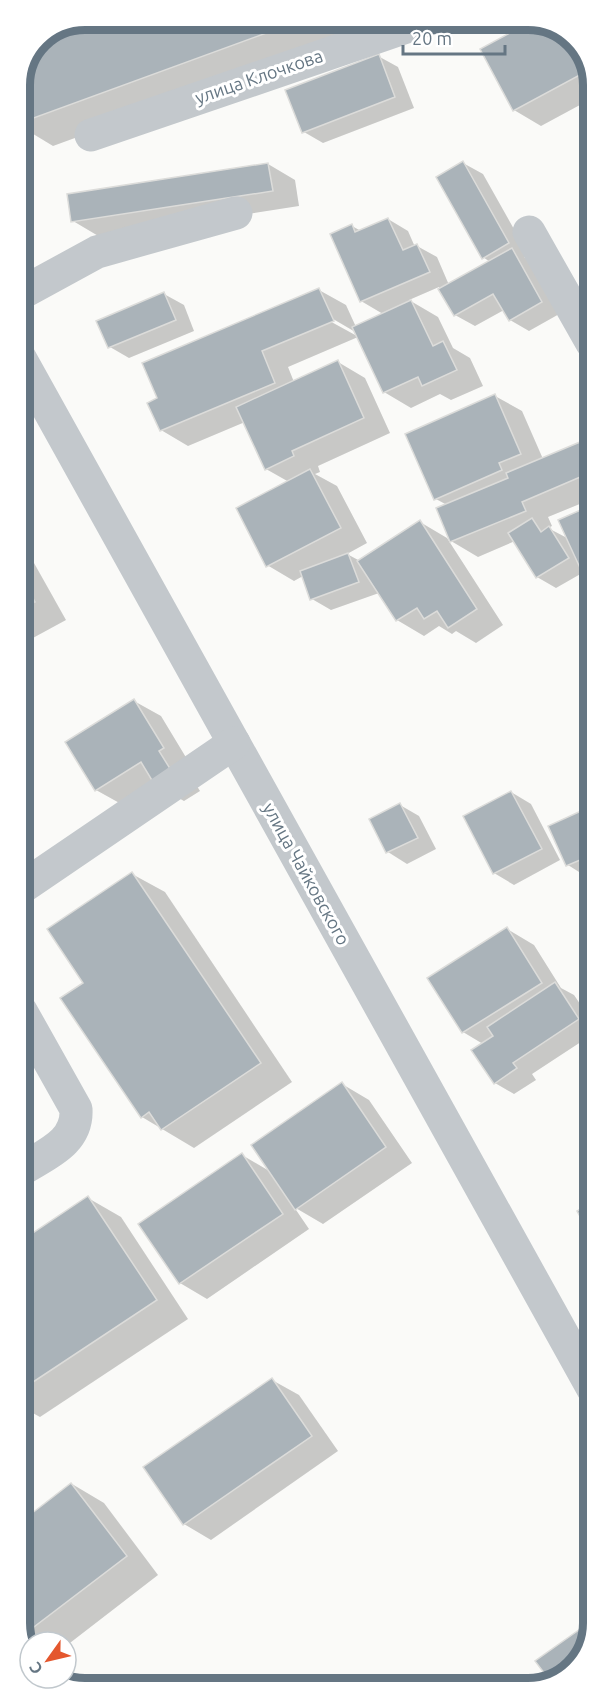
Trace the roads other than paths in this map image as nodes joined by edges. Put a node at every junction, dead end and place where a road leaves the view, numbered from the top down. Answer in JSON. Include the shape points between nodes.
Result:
{"nodes":[{"id":1,"x":398,"y":30,"type":"edge"},
{"id":2,"x":91,"y":135,"type":"dead end"},
{"id":3,"x":236,"y":213,"type":"dead end"},
{"id":4,"x":529,"y":232,"type":"dead end"},
{"id":5,"x":30,"y":289,"type":"edge"},
{"id":6,"x":583,"y":327,"type":"edge"},
{"id":7,"x":30,"y":376,"type":"edge"},
{"id":8,"x":234,"y":743,"type":"junction"},
{"id":9,"x":30,"y":882,"type":"edge"},
{"id":10,"x":30,"y":1027,"type":"edge"},
{"id":11,"x":30,"y":1164,"type":"edge"},
{"id":12,"x":583,"y":1371,"type":"edge"}],
"edges":[{"from":1,"to":2,"type":"street","name":"улица Клочкова"},
{"from":3,"to":5,"type":"street","via":[[97,252]]},
{"from":4,"to":6,"type":"street"},
{"from":7,"to":8,"type":"street","name":"улица Чайковского"},
{"from":8,"to":9,"type":"street"},
{"from":8,"to":12,"type":"street","name":"улица Чайковского"},
{"from":10,"to":11,"type":"street","via":[[76,1109],[77,1121],[63,1144]]}]}
